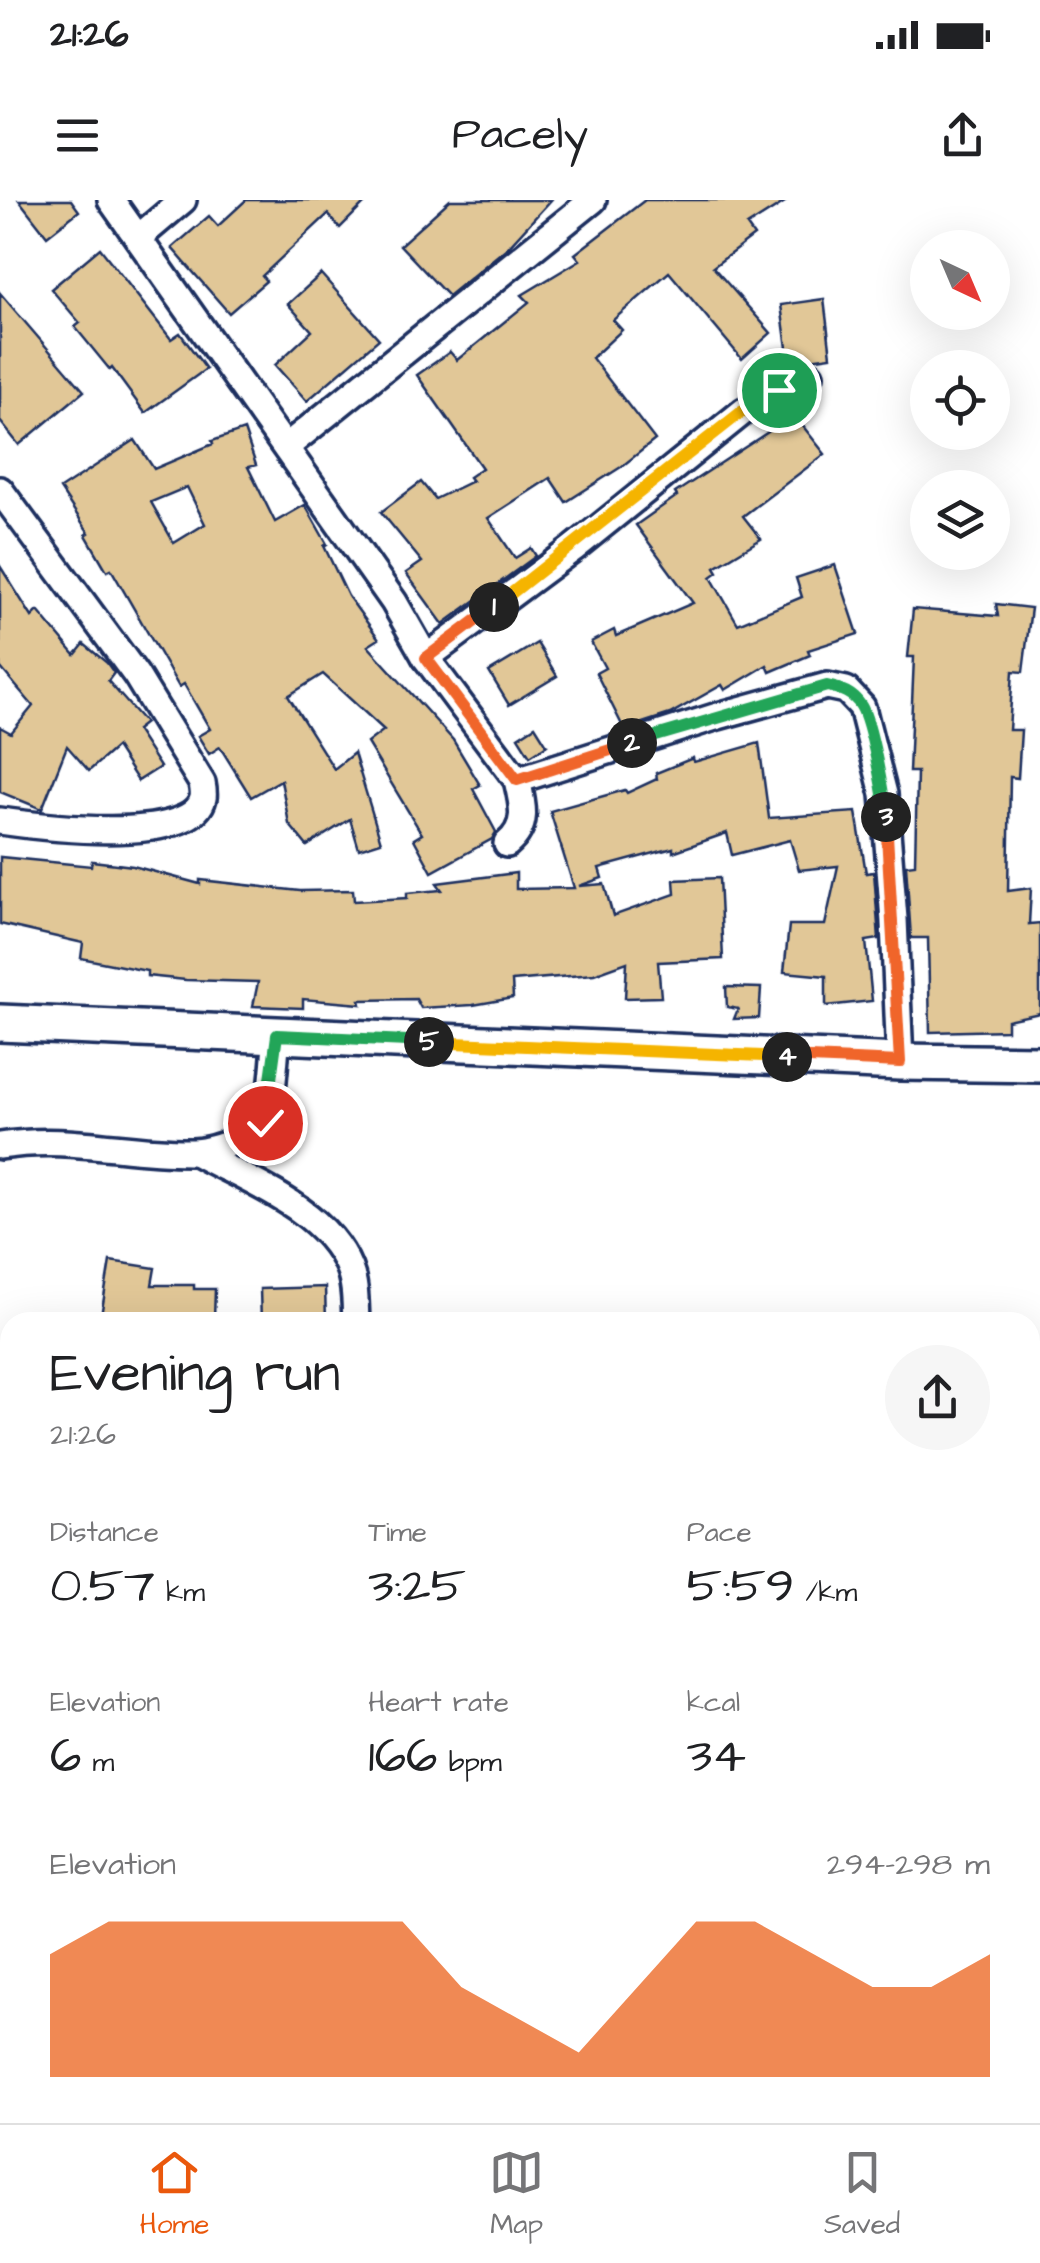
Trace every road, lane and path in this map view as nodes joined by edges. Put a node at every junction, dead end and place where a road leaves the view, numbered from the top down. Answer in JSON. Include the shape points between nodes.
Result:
{"nodes":[{"id":1,"x":111,"y":200,"type":"edge"},
{"id":2,"x":183,"y":200,"type":"edge"},
{"id":3,"x":593,"y":200,"type":"edge"},
{"id":4,"x":138,"y":238,"type":"junction"},
{"id":5,"x":810,"y":374,"type":"dead end"},
{"id":6,"x":286,"y":446,"type":"junction"},
{"id":7,"x":0,"y":490,"type":"edge"},
{"id":8,"x":426,"y":658,"type":"junction"},
{"id":9,"x":517,"y":780,"type":"junction"},
{"id":10,"x":0,"y":821,"type":"edge"},
{"id":11,"x":507,"y":844,"type":"dead end"},
{"id":12,"x":0,"y":1023,"type":"edge"},
{"id":13,"x":277,"y":1035,"type":"junction"},
{"id":14,"x":900,"y":1062,"type":"junction"},
{"id":15,"x":1040,"y":1064,"type":"edge"},
{"id":16,"x":0,"y":1146,"type":"edge"},
{"id":17,"x":195,"y":1152,"type":"junction"},
{"id":18,"x":355,"y":1312,"type":"edge"}],
"edges":[{"from":1,"to":4,"type":"street"},
{"from":2,"to":4,"type":"street"},
{"from":3,"to":6,"type":"street"},
{"from":4,"to":6,"type":"street"},
{"from":5,"to":8,"type":"street","via":[[744,410]]},
{"from":6,"to":8,"type":"street"},
{"from":7,"to":10,"type":"street","via":[[136,675],[202,782],[203,800],[178,821],[129,830]]},
{"from":8,"to":9,"type":"street"},
{"from":9,"to":11,"type":"street","via":[[522,823]]},
{"from":9,"to":14,"type":"street","via":[[827,686],[846,690],[862,707],[884,794]]},
{"from":12,"to":13,"type":"main road"},
{"from":13,"to":14,"type":"main road"},
{"from":13,"to":17,"type":"street","via":[[265,1123],[254,1135]]},
{"from":14,"to":15,"type":"main road"},
{"from":16,"to":17,"type":"street","via":[[72,1141]]},
{"from":17,"to":18,"type":"street","via":[[314,1220],[350,1269]]}]}
